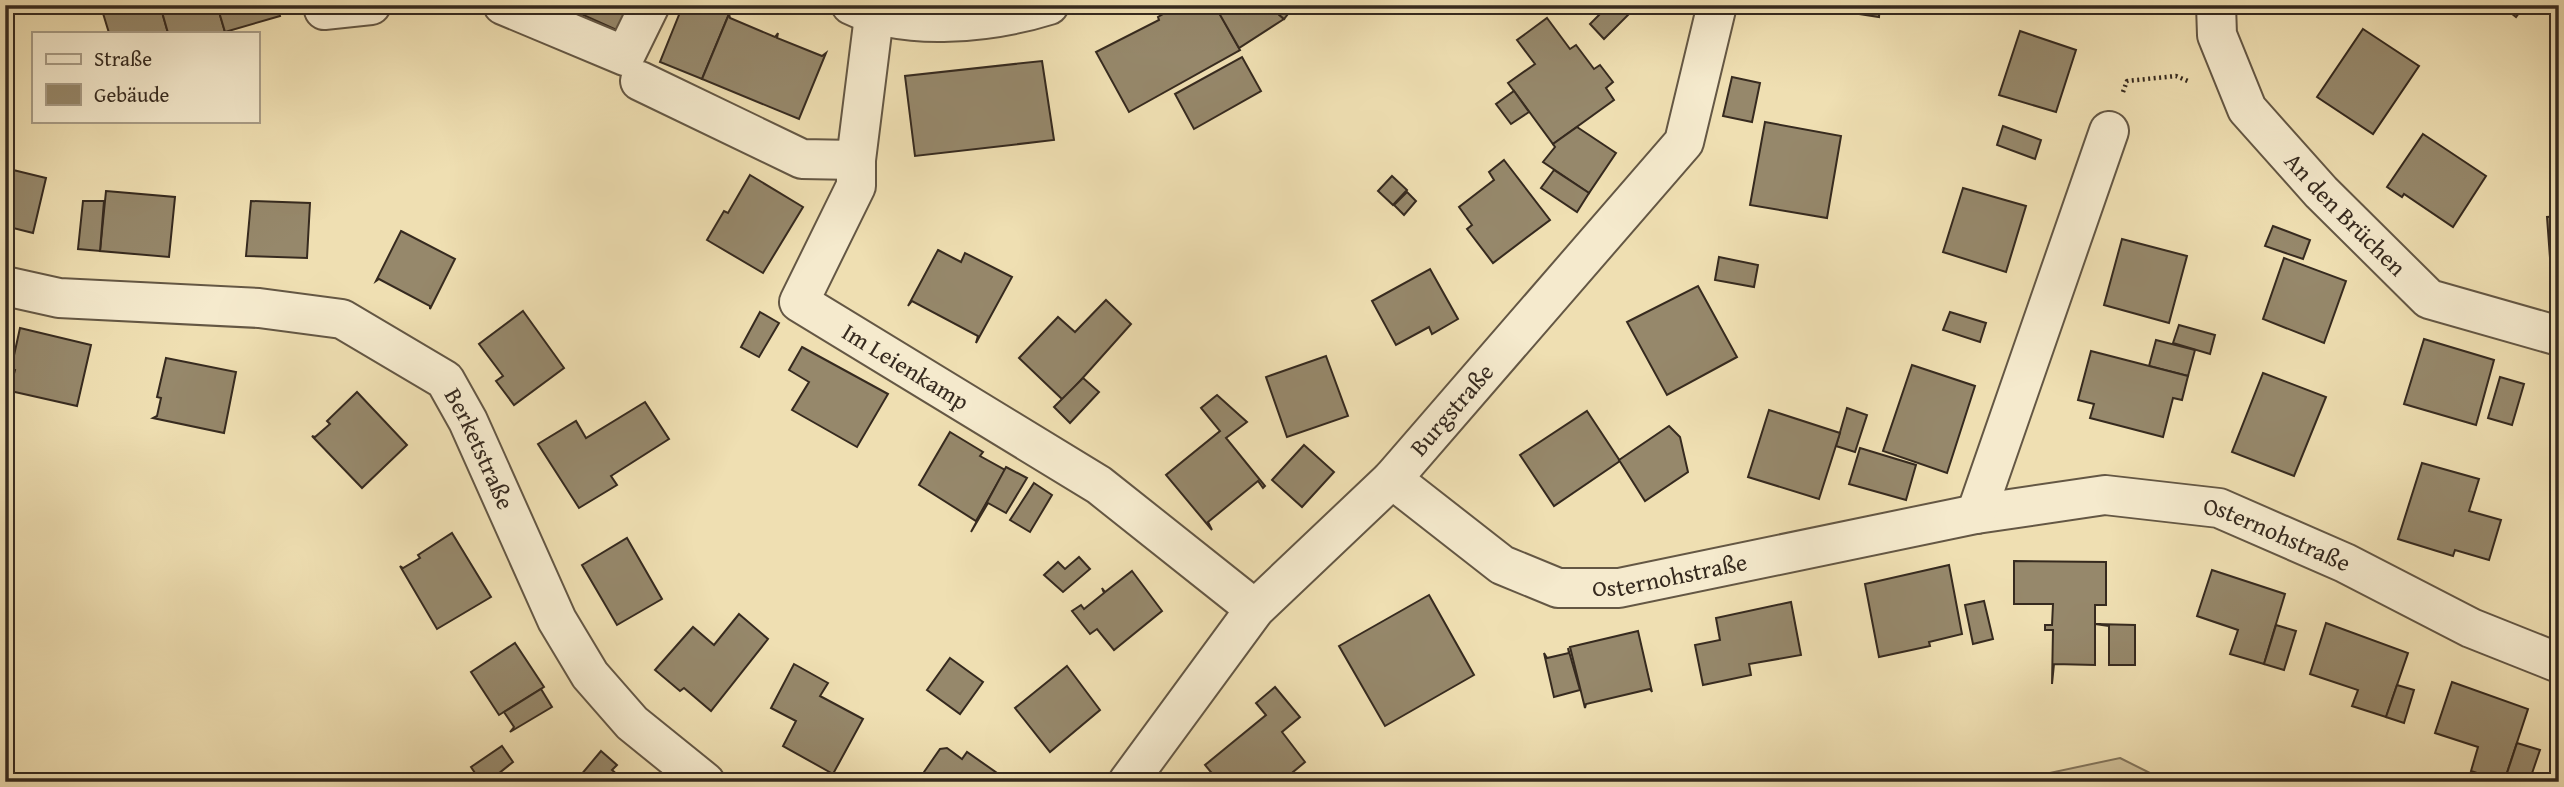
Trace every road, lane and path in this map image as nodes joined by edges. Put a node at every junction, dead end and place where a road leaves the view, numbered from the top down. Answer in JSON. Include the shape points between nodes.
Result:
{"nodes":[{"id":1,"x":371,"y":5,"type":"edge"},
{"id":2,"x":503,"y":5,"type":"edge"},
{"id":3,"x":650,"y":5,"type":"edge"},
{"id":4,"x":1049,"y":5,"type":"edge"},
{"id":5,"x":1717,"y":5,"type":"edge"},
{"id":6,"x":2216,"y":5,"type":"edge"},
{"id":7,"x":324,"y":9,"type":"dead end"},
{"id":8,"x":862,"y":11,"type":"edge"},
{"id":9,"x":640,"y":82,"type":"dead end"},
{"id":10,"x":2248,"y":109,"type":"junction"},
{"id":11,"x":2109,"y":131,"type":"joint"},
{"id":12,"x":856,"y":160,"type":"junction"},
{"id":13,"x":5,"y":286,"type":"edge"},
{"id":14,"x":2559,"y":335,"type":"edge"},
{"id":15,"x":1392,"y":479,"type":"junction"},
{"id":16,"x":1976,"y":514,"type":"junction"},
{"id":17,"x":1255,"y":608,"type":"junction"},
{"id":18,"x":2559,"y":663,"type":"edge"},
{"id":19,"x":705,"y":782,"type":"edge"},
{"id":20,"x":1128,"y":782,"type":"edge"}],
"edges":[{"from":1,"to":7,"type":"street"},
{"from":2,"to":3,"type":"street","via":[[625,56]]},
{"from":4,"to":8,"type":"street","via":[[964,22]]},
{"from":5,"to":15,"type":"street","name":"Burgstraße","via":[[1684,142]]},
{"from":6,"to":10,"type":"street","name":"An den Brüchen","via":[[2217,35]]},
{"from":8,"to":12,"type":"street","name":"Im Leienkamp"},
{"from":9,"to":12,"type":"street","via":[[802,159]]},
{"from":10,"to":11,"type":"path","via":[[2176,76],[2127,81]]},
{"from":10,"to":14,"type":"street","name":"An den Brüchen","via":[[2321,192],[2429,299]]},
{"from":11,"to":16,"type":"street"},
{"from":12,"to":17,"type":"street","name":"Im Leienkamp","via":[[856,186],[799,302],[1099,485]]},
{"from":13,"to":19,"type":"street","name":"Berketstraße","via":[[59,298],[259,308],[342,319],[445,380],[468,421],[557,620],[590,675],[632,723]]},
{"from":15,"to":16,"type":"street","name":"Osternohstraße","via":[[1502,565],[1558,589],[1619,587]]},
{"from":15,"to":17,"type":"street","name":"Burgstraße"},
{"from":16,"to":18,"type":"street","name":"Osternohstraße","via":[[2105,495],[2219,508],[2345,563],[2471,628]]},
{"from":17,"to":20,"type":"street","name":"Burgstraße"}]}
